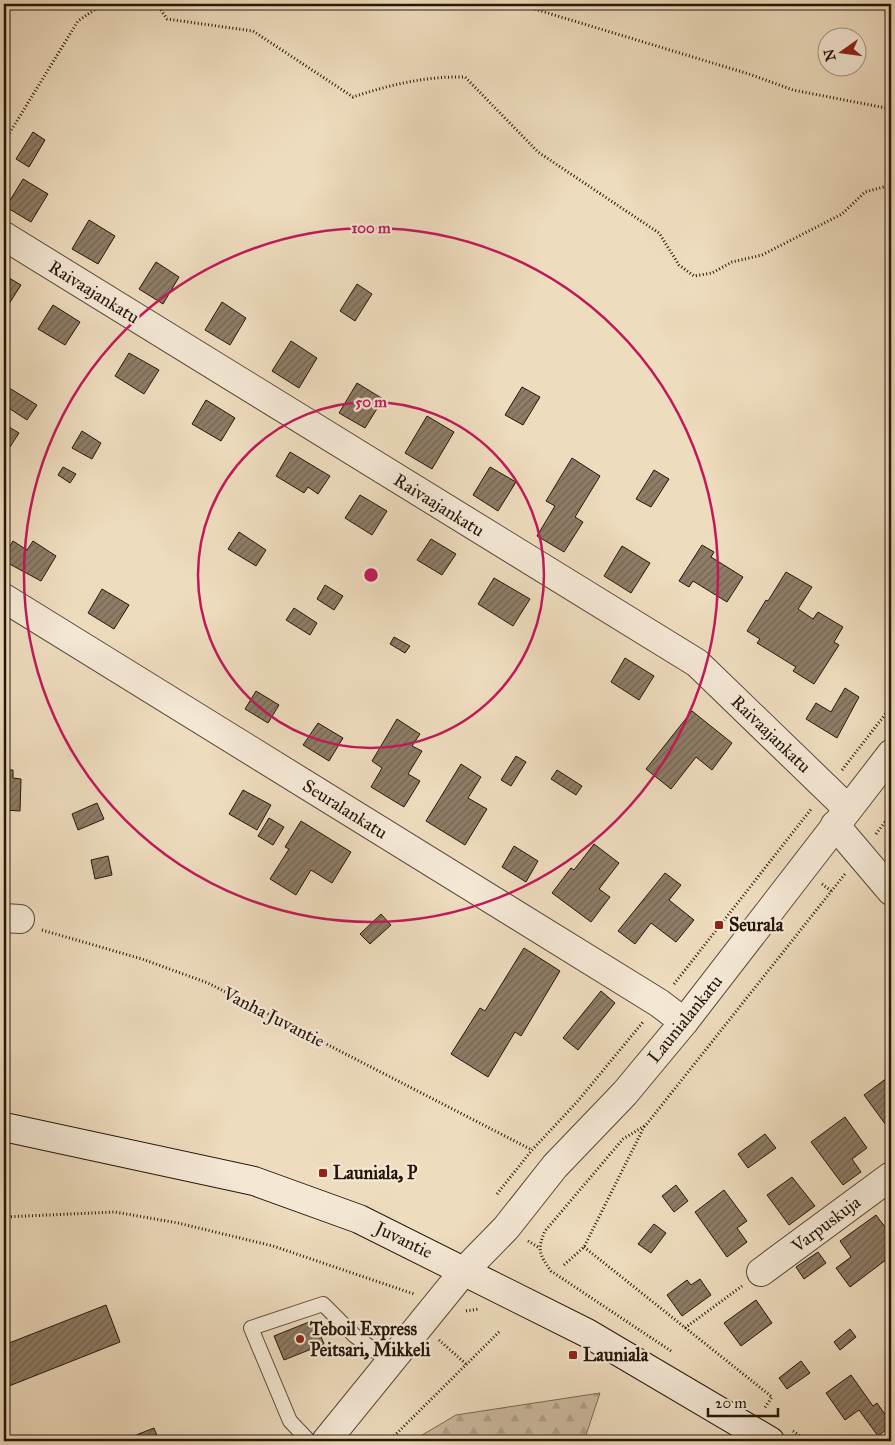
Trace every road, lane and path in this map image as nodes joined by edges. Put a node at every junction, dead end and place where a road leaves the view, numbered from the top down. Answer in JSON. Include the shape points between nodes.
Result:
{"nodes":[{"id":1,"x":103,"y":4,"type":"edge"},
{"id":2,"x":157,"y":4,"type":"edge"},
{"id":3,"x":518,"y":4,"type":"edge"},
{"id":4,"x":891,"y":109,"type":"edge"},
{"id":5,"x":4,"y":142,"type":"edge"},
{"id":6,"x":891,"y":185,"type":"edge"},
{"id":7,"x":4,"y":236,"type":"edge"},
{"id":8,"x":4,"y":598,"type":"edge"},
{"id":9,"x":891,"y":707,"type":"edge"},
{"id":10,"x":891,"y":754,"type":"edge"},
{"id":11,"x":828,"y":789,"type":"junction"},
{"id":12,"x":891,"y":814,"type":"edge"},
{"id":13,"x":841,"y":817,"type":"junction"},
{"id":14,"x":861,"y":854,"type":"junction"},
{"id":15,"x":891,"y":891,"type":"edge"},
{"id":16,"x":12,"y":918,"type":"edge"},
{"id":17,"x":659,"y":1003,"type":"junction"},
{"id":18,"x":684,"y":1022,"type":"junction"},
{"id":19,"x":646,"y":1125,"type":"junction"},
{"id":20,"x":4,"y":1127,"type":"edge"},
{"id":21,"x":532,"y":1150,"type":"junction"},
{"id":22,"x":891,"y":1176,"type":"edge"},
{"id":23,"x":493,"y":1200,"type":"dead end"},
{"id":24,"x":4,"y":1217,"type":"edge"},
{"id":25,"x":584,"y":1247,"type":"junction"},
{"id":26,"x":564,"y":1265,"type":"dead end"},
{"id":27,"x":464,"y":1271,"type":"junction"},
{"id":28,"x":761,"y":1272,"type":"joint"},
{"id":29,"x":434,"y":1306,"type":"junction"},
{"id":30,"x":485,"y":1312,"type":"dead end"},
{"id":31,"x":685,"y":1328,"type":"junction"},
{"id":32,"x":500,"y":1331,"type":"dead end"},
{"id":33,"x":438,"y":1340,"type":"dead end"},
{"id":34,"x":679,"y":1356,"type":"dead end"},
{"id":35,"x":390,"y":1362,"type":"junction"},
{"id":36,"x":466,"y":1364,"type":"junction"},
{"id":37,"x":775,"y":1427,"type":"edge"},
{"id":38,"x":309,"y":1441,"type":"edge"},
{"id":39,"x":326,"y":1441,"type":"edge"},
{"id":40,"x":389,"y":1441,"type":"edge"},
{"id":41,"x":807,"y":1441,"type":"edge"}],
"edges":[{"from":1,"to":5,"type":"path","via":[[78,21]]},
{"from":2,"to":6,"type":"path","via":[[167,19],[253,31],[353,96],[391,85],[445,76],[465,77],[538,152],[659,233],[679,265],[694,276],[712,274],[732,262],[762,255],[842,214],[865,192]]},
{"from":3,"to":4,"type":"path","via":[[793,90]]},
{"from":7,"to":11,"type":"street","name":"Raivaajankatu","via":[[697,663]]},
{"from":8,"to":17,"type":"street","name":"Seuralankatu"},
{"from":9,"to":11,"type":"path"},
{"from":10,"to":13,"type":"street","name":"Launialankatu"},
{"from":11,"to":13,"type":"street","name":"Raivaajankatu"},
{"from":11,"to":17,"type":"path"},
{"from":12,"to":14,"type":"path"},
{"from":13,"to":14,"type":"street","name":"Raivaajankatu"},
{"from":13,"to":18,"type":"street","name":"Launialankatu"},
{"from":14,"to":15,"type":"street","name":"Raivaajankatu"},
{"from":14,"to":19,"type":"path"},
{"from":16,"to":21,"type":"path","name":"Vanha Juvantie","via":[[49,933],[142,959],[208,982]]},
{"from":17,"to":18,"type":"street","name":"Seuralankatu"},
{"from":17,"to":21,"type":"path","via":[[577,1102]]},
{"from":18,"to":27,"type":"street","name":"Launialankatu","via":[[625,1093],[555,1166],[506,1228]]},
{"from":19,"to":25,"type":"path"},
{"from":19,"to":34,"type":"path","via":[[623,1138],[545,1231],[538,1247],[551,1271]]},
{"from":20,"to":27,"type":"street","name":"Juvantie","via":[[254,1181],[360,1219]]},
{"from":21,"to":23,"type":"path"},
{"from":22,"to":28,"type":"street","name":"Varpuskuja"},
{"from":24,"to":29,"type":"path","via":[[115,1212],[178,1223],[273,1246],[408,1291]]},
{"from":25,"to":26,"type":"path"},
{"from":25,"to":31,"type":"path"},
{"from":27,"to":29,"type":"street","name":"Launialankatu"},
{"from":27,"to":37,"type":"street","name":"Juvantie"},
{"from":28,"to":31,"type":"path"},
{"from":29,"to":30,"type":"path","via":[[456,1318],[464,1311],[476,1308]]},
{"from":29,"to":35,"type":"street","name":"Launialankatu"},
{"from":31,"to":37,"type":"path","via":[[772,1397],[763,1410]]},
{"from":32,"to":36,"type":"path"},
{"from":33,"to":36,"type":"path"},
{"from":35,"to":38,"type":"lane","via":[[355,1336],[323,1304],[251,1328],[290,1421]]},
{"from":35,"to":39,"type":"street","name":"Launialankatu"},
{"from":36,"to":40,"type":"path"},
{"from":37,"to":41,"type":"path"}]}
